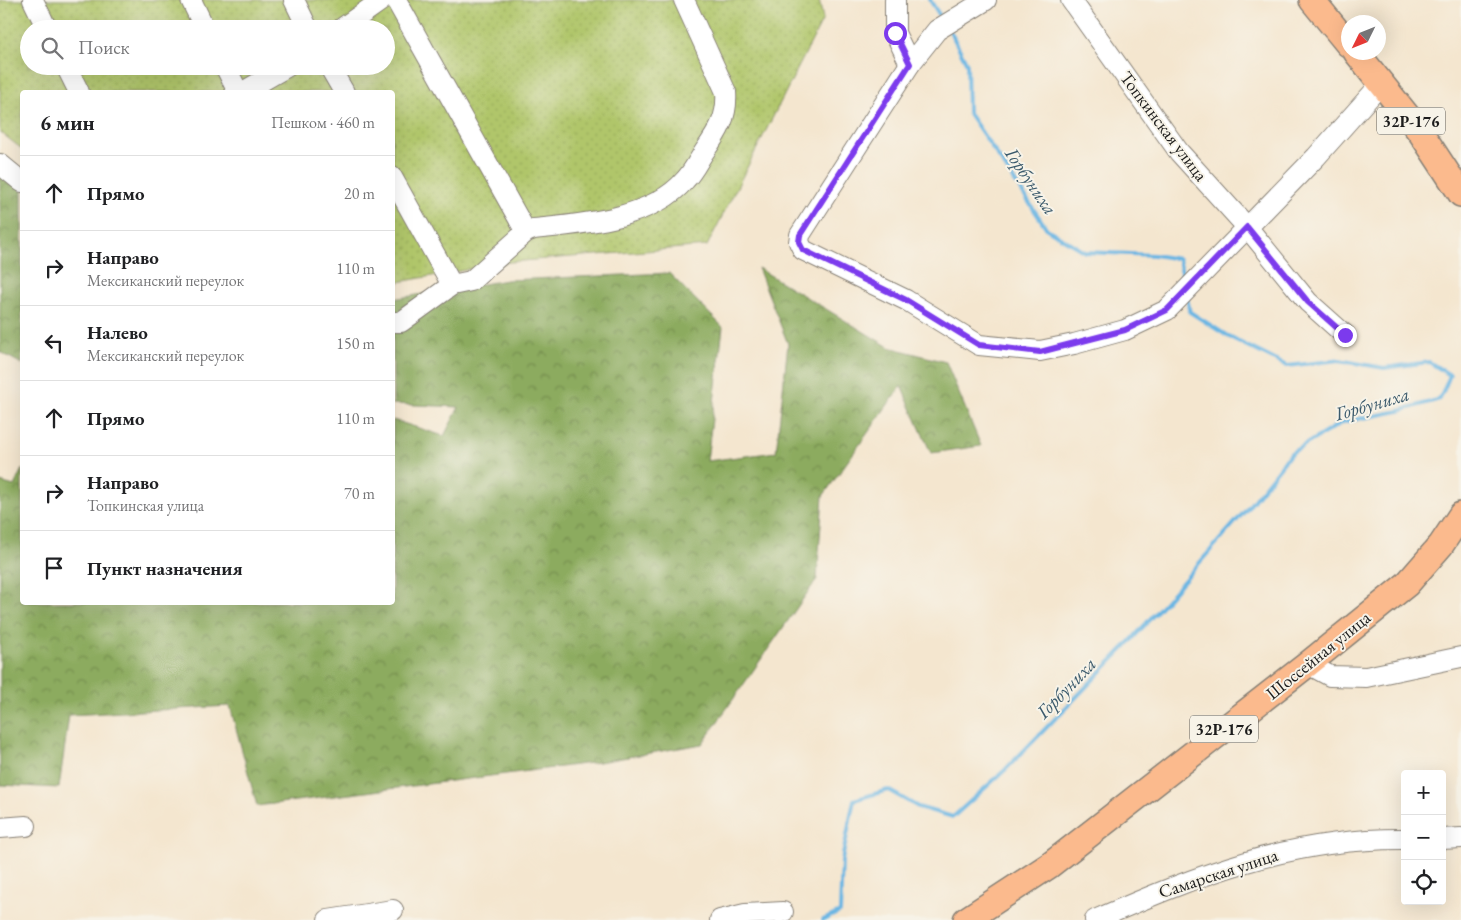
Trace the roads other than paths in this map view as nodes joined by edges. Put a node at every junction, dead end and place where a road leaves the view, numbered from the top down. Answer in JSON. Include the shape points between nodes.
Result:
{"nodes":[{"id":1,"x":33,"y":0,"type":"edge"},
{"id":2,"x":191,"y":0,"type":"edge"},
{"id":3,"x":294,"y":0,"type":"edge"},
{"id":4,"x":382,"y":0,"type":"edge"},
{"id":5,"x":396,"y":0,"type":"edge"},
{"id":6,"x":684,"y":0,"type":"edge"},
{"id":7,"x":895,"y":0,"type":"edge"},
{"id":8,"x":986,"y":0,"type":"edge"},
{"id":9,"x":1071,"y":0,"type":"edge"},
{"id":10,"x":1312,"y":0,"type":"edge"},
{"id":11,"x":43,"y":20,"type":"edge"},
{"id":12,"x":201,"y":20,"type":"edge"},
{"id":13,"x":304,"y":20,"type":"edge"},
{"id":14,"x":354,"y":20,"type":"edge"},
{"id":15,"x":1341,"y":35,"type":"edge"},
{"id":16,"x":1362,"y":60,"type":"edge"},
{"id":17,"x":910,"y":64,"type":"junction"},
{"id":18,"x":70,"y":75,"type":"edge"},
{"id":19,"x":229,"y":75,"type":"edge"},
{"id":20,"x":272,"y":75,"type":"edge"},
{"id":21,"x":334,"y":75,"type":"edge"},
{"id":22,"x":1381,"y":84,"type":"junction"},
{"id":23,"x":78,"y":90,"type":"edge"},
{"id":24,"x":237,"y":90,"type":"edge"},
{"id":25,"x":246,"y":90,"type":"edge"},
{"id":26,"x":343,"y":90,"type":"edge"},
{"id":27,"x":0,"y":164,"type":"edge"},
{"id":28,"x":20,"y":180,"type":"edge"},
{"id":29,"x":395,"y":182,"type":"edge"},
{"id":30,"x":1461,"y":194,"type":"edge"},
{"id":31,"x":1247,"y":227,"type":"junction"},
{"id":32,"x":526,"y":232,"type":"junction"},
{"id":33,"x":452,"y":285,"type":"junction"},
{"id":34,"x":395,"y":322,"type":"edge"},
{"id":35,"x":1345,"y":335,"type":"dead end"},
{"id":36,"x":1461,"y":515,"type":"edge"},
{"id":37,"x":1461,"y":657,"type":"edge"},
{"id":38,"x":1308,"y":664,"type":"junction"},
{"id":39,"x":26,"y":826,"type":"dead end"},
{"id":40,"x":0,"y":828,"type":"edge"},
{"id":41,"x":1461,"y":838,"type":"edge"},
{"id":42,"x":1401,"y":839,"type":"edge"},
{"id":43,"x":1446,"y":839,"type":"edge"},
{"id":44,"x":393,"y":910,"type":"dead end"},
{"id":45,"x":784,"y":912,"type":"dead end"},
{"id":46,"x":328,"y":920,"type":"edge"},
{"id":47,"x":720,"y":920,"type":"edge"},
{"id":48,"x":966,"y":920,"type":"edge"},
{"id":49,"x":1095,"y":920,"type":"edge"}],
"edges":[{"from":1,"to":11,"type":"street"},
{"from":2,"to":12,"type":"street"},
{"from":3,"to":13,"type":"street"},
{"from":4,"to":14,"type":"street"},
{"from":5,"to":32,"type":"street"},
{"from":6,"to":32,"type":"street","via":[[726,92],[727,106],[722,126],[685,181],[660,200],[608,221]]},
{"from":7,"to":17,"type":"street","via":[[895,33]]},
{"from":8,"to":17,"type":"street","via":[[937,30]]},
{"from":9,"to":31,"type":"street","name":"Топкинская улица","via":[[1179,152]]},
{"from":10,"to":15,"type":"main road"},
{"from":16,"to":22,"type":"main road","number":"32Р-176"},
{"from":17,"to":31,"type":"street","via":[[800,235],[799,242],[803,250],[906,300],[979,345],[1040,352],[1125,330],[1167,310]]},
{"from":18,"to":23,"type":"street"},
{"from":19,"to":24,"type":"street"},
{"from":20,"to":25,"type":"street"},
{"from":21,"to":26,"type":"street"},
{"from":22,"to":30,"type":"main road","number":"32Р-176","via":[[1421,133]]},
{"from":22,"to":31,"type":"street"},
{"from":27,"to":28,"type":"street"},
{"from":29,"to":33,"type":"street"},
{"from":31,"to":35,"type":"street","name":"Топкинская улица","via":[[1308,302]]},
{"from":32,"to":33,"type":"street","via":[[472,281]]},
{"from":33,"to":34,"type":"street","via":[[401,322]]},
{"from":36,"to":38,"type":"main road","name":"Шоссейная улица","number":"32Р-176","via":[[1441,545],[1407,584]]},
{"from":37,"to":38,"type":"street","via":[[1366,676],[1330,676]]},
{"from":38,"to":48,"type":"main road","name":"Шоссейная улица","number":"32Р-176","via":[[1050,865]]},
{"from":39,"to":40,"type":"street"},
{"from":41,"to":43,"type":"street"},
{"from":42,"to":49,"type":"street","name":"Самарская улица","via":[[1363,838],[1256,858],[1152,895]]},
{"from":44,"to":46,"type":"street"},
{"from":45,"to":47,"type":"street","via":[[745,914]]}]}
